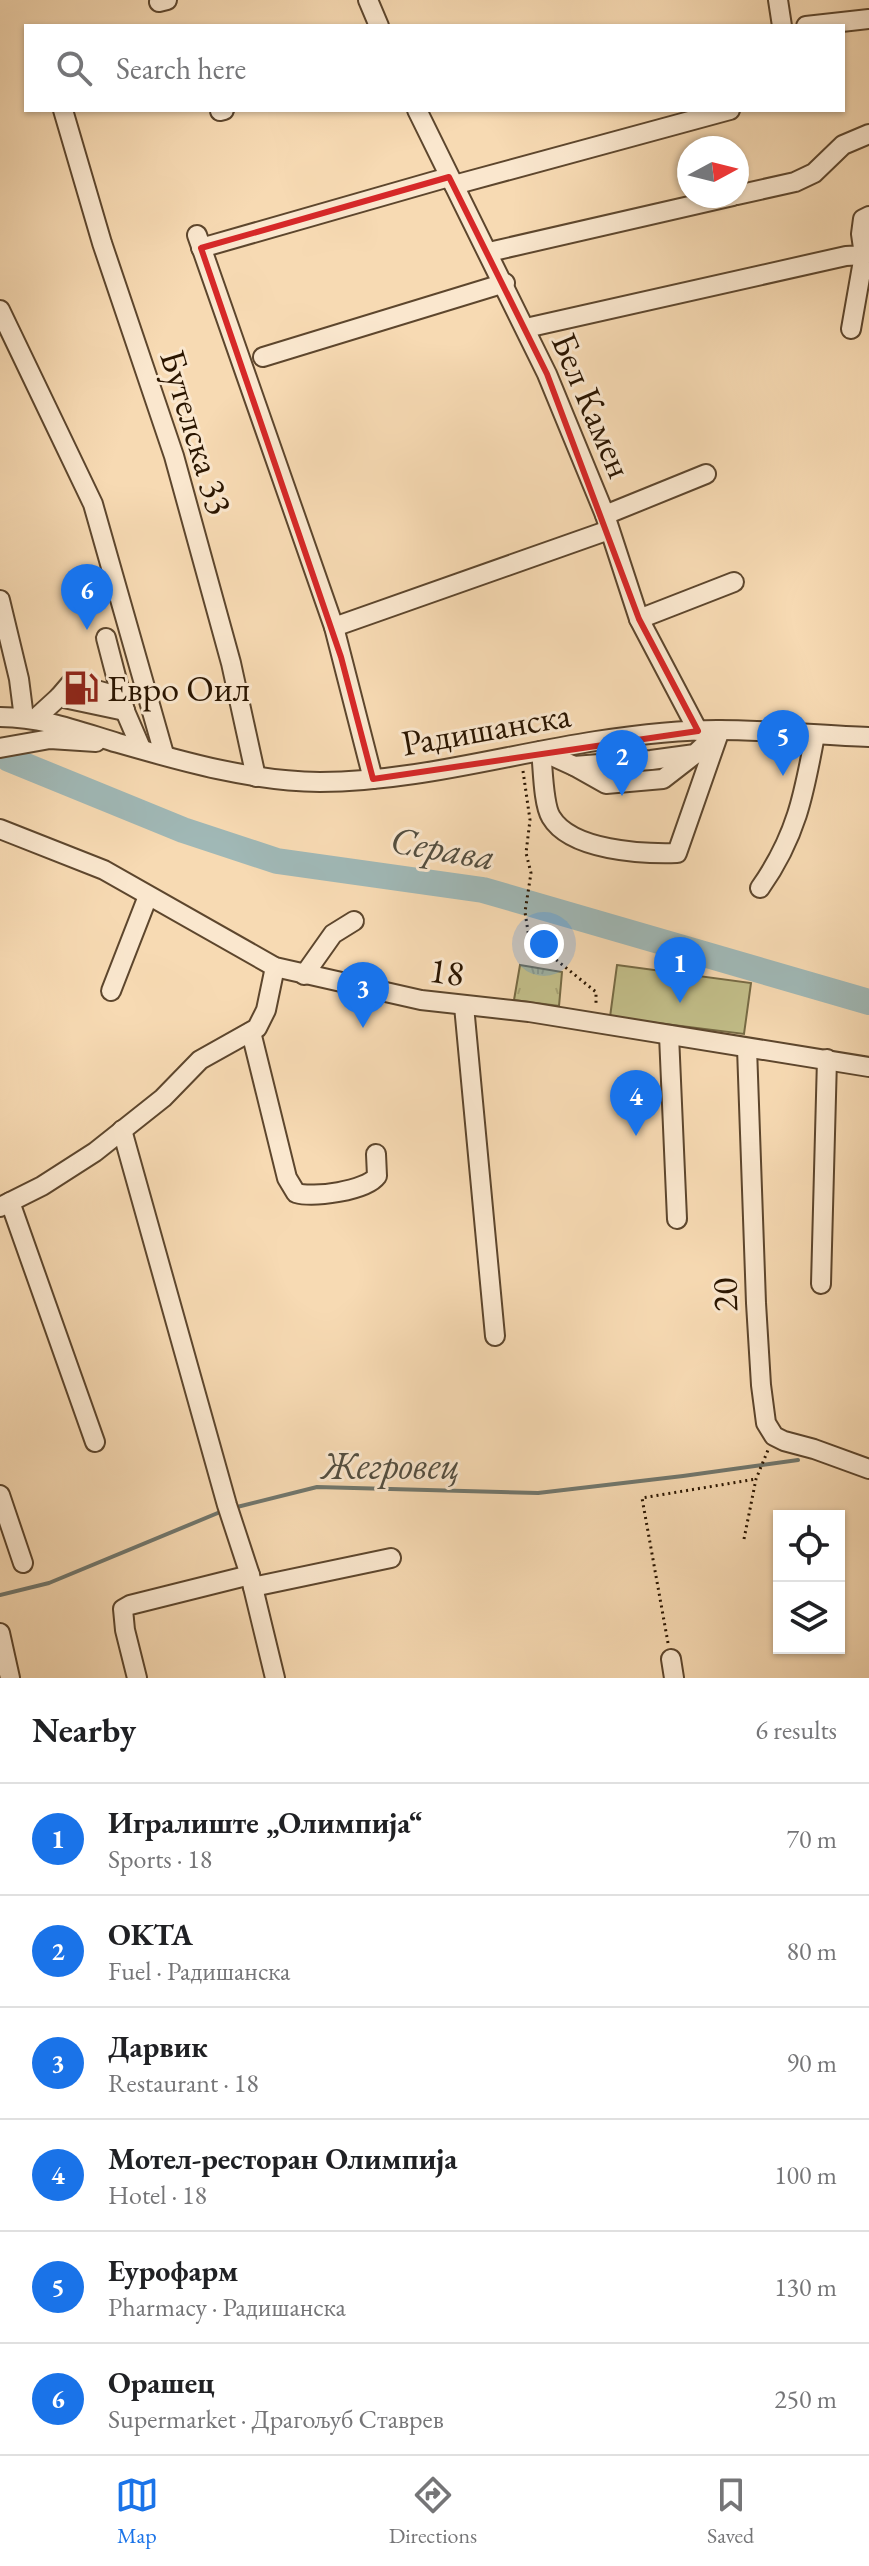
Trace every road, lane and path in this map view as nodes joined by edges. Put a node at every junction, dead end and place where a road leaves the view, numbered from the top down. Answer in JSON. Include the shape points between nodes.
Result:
{"nodes":[{"id":1,"x":368,"y":0,"type":"edge"},
{"id":2,"x":778,"y":0,"type":"edge"},
{"id":3,"x":869,"y":19,"type":"edge"},
{"id":4,"x":378,"y":24,"type":"edge"},
{"id":5,"x":780,"y":24,"type":"edge"},
{"id":6,"x":824,"y":24,"type":"edge"},
{"id":7,"x":64,"y":112,"type":"edge"},
{"id":8,"x":422,"y":112,"type":"edge"},
{"id":9,"x":722,"y":112,"type":"edge"},
{"id":10,"x":869,"y":134,"type":"edge"},
{"id":11,"x":452,"y":181,"type":"junction"},
{"id":12,"x":749,"y":193,"type":"edge"},
{"id":13,"x":682,"y":208,"type":"edge"},
{"id":14,"x":869,"y":216,"type":"edge"},
{"id":15,"x":489,"y":252,"type":"junction"},
{"id":16,"x":866,"y":254,"type":"edge"},
{"id":17,"x":505,"y":283,"type":"junction"},
{"id":18,"x":0,"y":310,"type":"edge"},
{"id":19,"x":526,"y":328,"type":"junction"},
{"id":20,"x":851,"y":329,"type":"dead end"},
{"id":21,"x":263,"y":357,"type":"dead end"},
{"id":22,"x":706,"y":474,"type":"dead end"},
{"id":23,"x":607,"y":522,"type":"junction"},
{"id":24,"x":734,"y":582,"type":"dead end"},
{"id":25,"x":0,"y":600,"type":"edge"},
{"id":26,"x":639,"y":619,"type":"junction"},
{"id":27,"x":334,"y":627,"type":"junction"},
{"id":28,"x":106,"y":638,"type":"dead end"},
{"id":29,"x":125,"y":711,"type":"junction"},
{"id":30,"x":17,"y":717,"type":"edge"},
{"id":31,"x":720,"y":730,"type":"junction"},
{"id":32,"x":698,"y":731,"type":"junction"},
{"id":33,"x":815,"y":735,"type":"junction"},
{"id":34,"x":869,"y":737,"type":"edge"},
{"id":35,"x":119,"y":743,"type":"junction"},
{"id":36,"x":2,"y":747,"type":"edge"},
{"id":37,"x":141,"y":748,"type":"junction"},
{"id":38,"x":541,"y":751,"type":"junction"},
{"id":39,"x":164,"y":754,"type":"junction"},
{"id":40,"x":521,"y":754,"type":"junction"},
{"id":41,"x":256,"y":777,"type":"junction"},
{"id":42,"x":373,"y":779,"type":"junction"},
{"id":43,"x":1,"y":830,"type":"edge"},
{"id":44,"x":760,"y":888,"type":"dead end"},
{"id":45,"x":148,"y":896,"type":"junction"},
{"id":46,"x":354,"y":921,"type":"dead end"},
{"id":47,"x":275,"y":967,"type":"junction"},
{"id":48,"x":304,"y":975,"type":"junction"},
{"id":49,"x":111,"y":991,"type":"dead end"},
{"id":50,"x":464,"y":1006,"type":"junction"},
{"id":51,"x":596,"y":1019,"type":"junction"},
{"id":52,"x":251,"y":1032,"type":"junction"},
{"id":53,"x":669,"y":1035,"type":"junction"},
{"id":54,"x":747,"y":1048,"type":"junction"},
{"id":55,"x":827,"y":1059,"type":"junction"},
{"id":56,"x":869,"y":1067,"type":"edge"},
{"id":57,"x":122,"y":1130,"type":"junction"},
{"id":58,"x":376,"y":1154,"type":"dead end"},
{"id":59,"x":5,"y":1204,"type":"edge"},
{"id":60,"x":677,"y":1219,"type":"dead end"},
{"id":61,"x":821,"y":1284,"type":"dead end"},
{"id":62,"x":495,"y":1336,"type":"dead end"},
{"id":63,"x":774,"y":1436,"type":"junction"},
{"id":64,"x":95,"y":1442,"type":"dead end"},
{"id":65,"x":863,"y":1462,"type":"edge"},
{"id":66,"x":756,"y":1479,"type":"junction"},
{"id":67,"x":0,"y":1495,"type":"edge"},
{"id":68,"x":744,"y":1539,"type":"dead end"},
{"id":69,"x":391,"y":1558,"type":"dead end"},
{"id":70,"x":23,"y":1563,"type":"dead end"},
{"id":71,"x":252,"y":1581,"type":"junction"},
{"id":72,"x":0,"y":1633,"type":"edge"},
{"id":73,"x":672,"y":1669,"type":"edge"},
{"id":74,"x":10,"y":1678,"type":"edge"},
{"id":75,"x":137,"y":1678,"type":"edge"},
{"id":76,"x":275,"y":1678,"type":"edge"}],
"edges":[{"from":1,"to":4,"type":"street"},
{"from":2,"to":5,"type":"street"},
{"from":3,"to":6,"type":"street"},
{"from":7,"to":41,"type":"street","name":"Бутелска 33","via":[[174,456]]},
{"from":8,"to":11,"type":"street","name":"Бел Камен"},
{"from":9,"to":11,"type":"street"},
{"from":10,"to":12,"type":"street","via":[[843,145],[814,173]]},
{"from":11,"to":15,"type":"street","name":"Бел Камен"},
{"from":11,"to":27,"type":"street","via":[[199,242]]},
{"from":13,"to":15,"type":"street"},
{"from":14,"to":16,"type":"street","via":[[863,219],[861,234]]},
{"from":15,"to":17,"type":"street","name":"Бел Камен"},
{"from":16,"to":19,"type":"street"},
{"from":16,"to":20,"type":"street"},
{"from":17,"to":19,"type":"street","name":"Бел Камен"},
{"from":17,"to":21,"type":"street"},
{"from":18,"to":39,"type":"street","via":[[93,504]]},
{"from":19,"to":23,"type":"street","name":"Бел Камен"},
{"from":22,"to":23,"type":"street"},
{"from":23,"to":26,"type":"street","name":"Бел Камен"},
{"from":23,"to":27,"type":"street"},
{"from":24,"to":26,"type":"street"},
{"from":25,"to":30,"type":"street","via":[[19,679]]},
{"from":26,"to":32,"type":"street","name":"Бел Камен"},
{"from":27,"to":42,"type":"street"},
{"from":28,"to":29,"type":"street"},
{"from":29,"to":30,"type":"street","via":[[114,695],[71,683],[59,697]]},
{"from":29,"to":37,"type":"street"},
{"from":30,"to":35,"type":"street","name":"Радишанска","via":[[77,728]]},
{"from":30,"to":36,"type":"street"},
{"from":31,"to":32,"type":"street","name":"Радишанска"},
{"from":31,"to":33,"type":"street","name":"Радишанска"},
{"from":31,"to":38,"type":"street","via":[[695,754],[574,766]]},
{"from":31,"to":38,"type":"street","via":[[677,853],[613,849],[569,836],[549,815]]},
{"from":32,"to":38,"type":"street","name":"Радишанска"},
{"from":33,"to":34,"type":"street","name":"Радишанска"},
{"from":33,"to":44,"type":"street","via":[[795,826]]},
{"from":35,"to":36,"type":"street","name":"Радишанска","via":[[50,739]]},
{"from":35,"to":37,"type":"street","name":"Радишанска"},
{"from":37,"to":39,"type":"street","name":"Радишанска"},
{"from":38,"to":40,"type":"street","name":"Радишанска"},
{"from":39,"to":41,"type":"street","name":"Радишанска"},
{"from":40,"to":42,"type":"street","name":"Радишанска"},
{"from":40,"to":51,"type":"path","via":[[530,820],[525,912],[529,938],[596,992]]},
{"from":41,"to":42,"type":"street","name":"Радишанска"},
{"from":43,"to":45,"type":"street","name":"18","via":[[104,870]]},
{"from":45,"to":47,"type":"street","name":"18"},
{"from":45,"to":49,"type":"street"},
{"from":46,"to":48,"type":"street","via":[[333,934]]},
{"from":47,"to":48,"type":"street","name":"18"},
{"from":47,"to":52,"type":"street","via":[[266,1010]]},
{"from":48,"to":50,"type":"street","name":"18"},
{"from":50,"to":51,"type":"street","name":"18"},
{"from":50,"to":62,"type":"street"},
{"from":51,"to":53,"type":"street","name":"18"},
{"from":52,"to":57,"type":"street","via":[[200,1060]]},
{"from":52,"to":58,"type":"street","via":[[287,1178],[296,1193],[307,1196],[365,1186],[377,1176]]},
{"from":53,"to":54,"type":"street","name":"18"},
{"from":53,"to":60,"type":"street"},
{"from":54,"to":55,"type":"street","name":"18"},
{"from":54,"to":63,"type":"street","name":"20","via":[[761,1385],[766,1423]]},
{"from":55,"to":56,"type":"street","name":"18"},
{"from":55,"to":61,"type":"street"},
{"from":57,"to":59,"type":"street","via":[[42,1186]]},
{"from":57,"to":71,"type":"street"},
{"from":59,"to":64,"type":"street"},
{"from":63,"to":65,"type":"street"},
{"from":63,"to":66,"type":"path"},
{"from":66,"to":68,"type":"path"},
{"from":66,"to":73,"type":"path","via":[[642,1498]]},
{"from":67,"to":70,"type":"street"},
{"from":69,"to":71,"type":"street"},
{"from":71,"to":75,"type":"street","via":[[123,1609]]},
{"from":71,"to":76,"type":"street"},
{"from":72,"to":74,"type":"street"}]}
